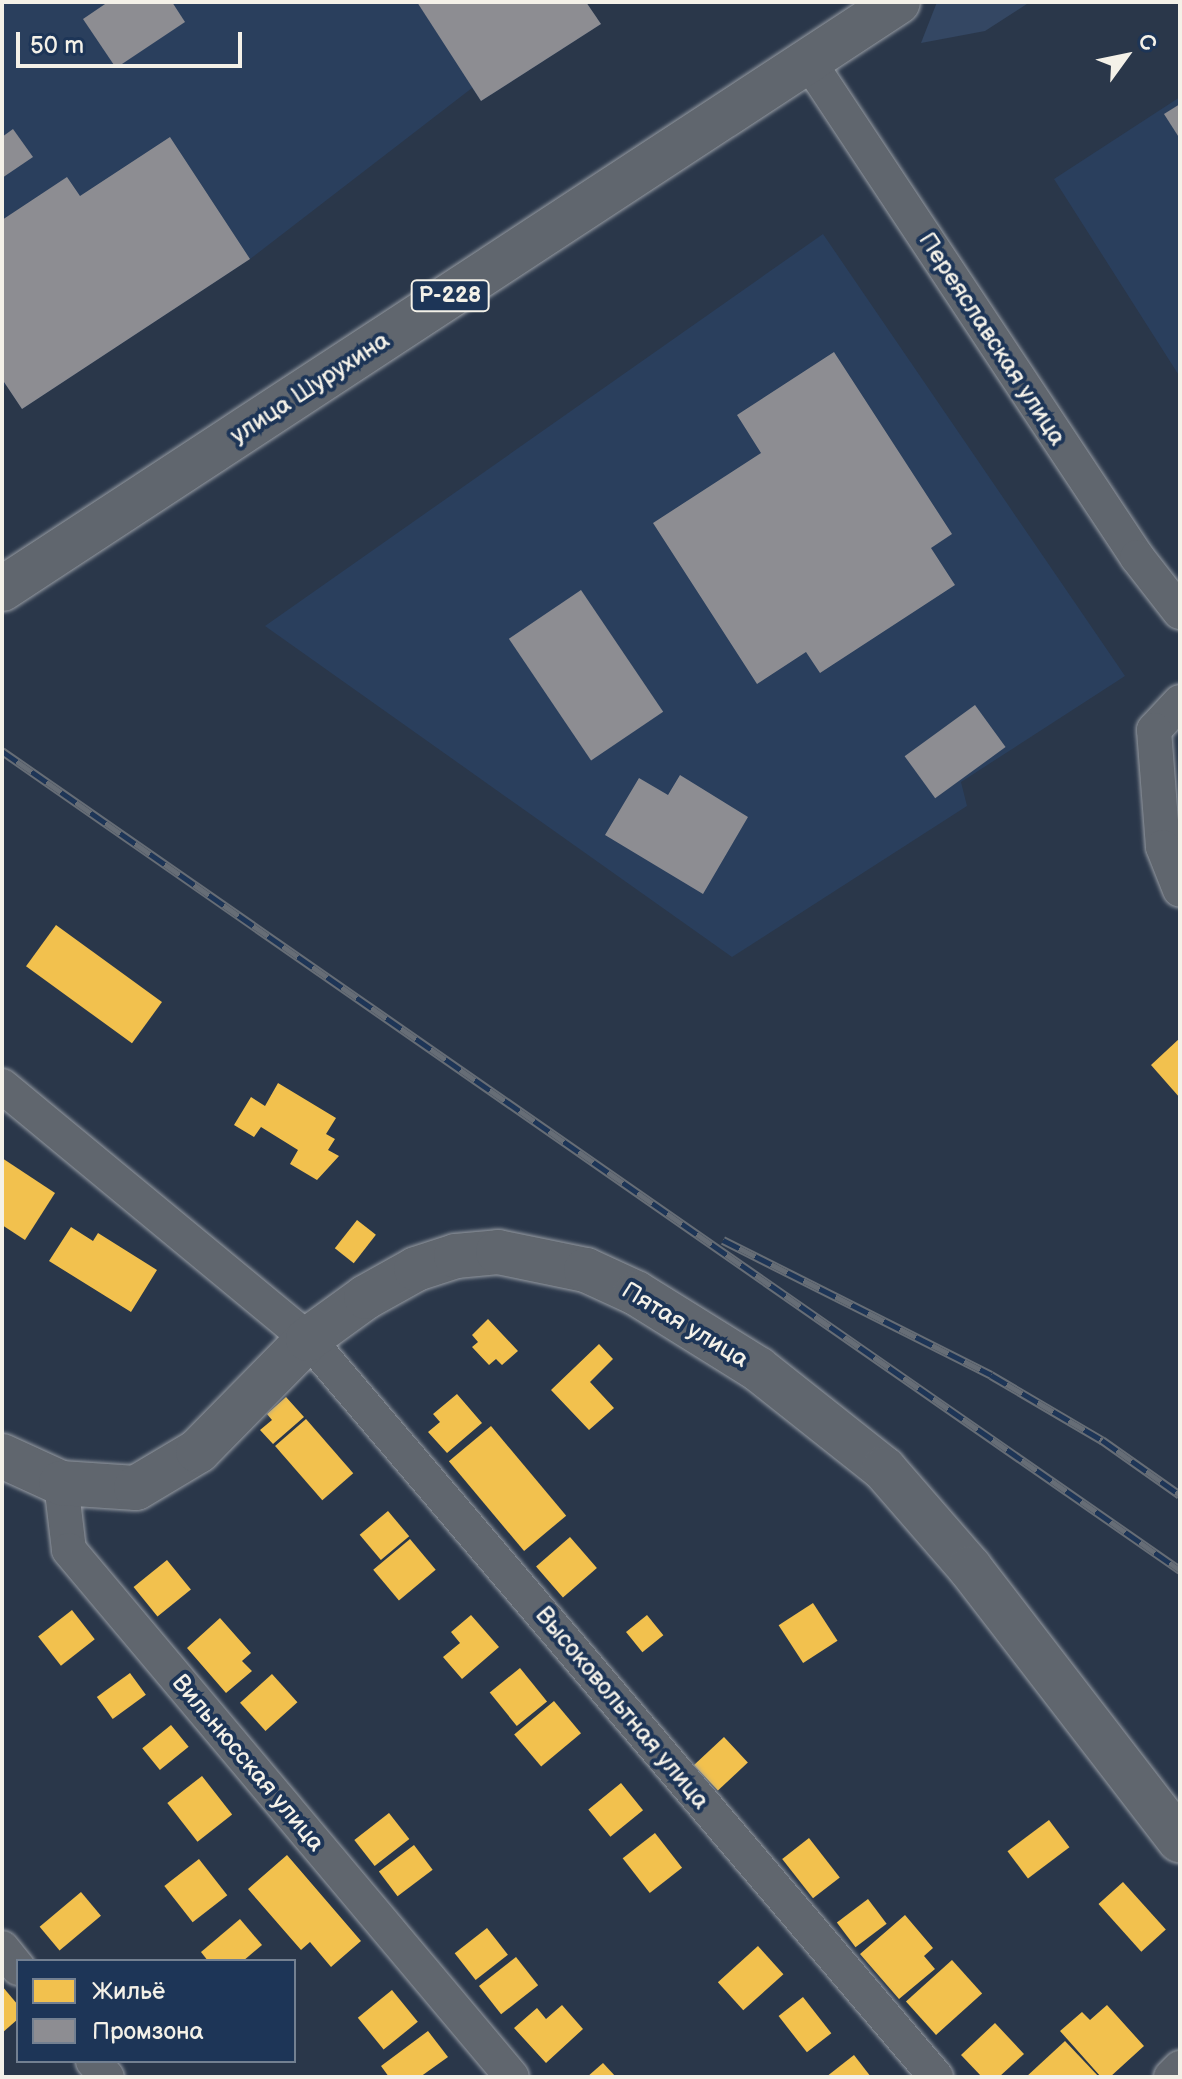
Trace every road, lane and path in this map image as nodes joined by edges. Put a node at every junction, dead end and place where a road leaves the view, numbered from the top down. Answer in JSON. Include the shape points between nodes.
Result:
{"nodes":[{"id":1,"x":898,"y":2,"type":"edge"},
{"id":2,"x":809,"y":62,"type":"junction"},
{"id":3,"x":2,"y":589,"type":"edge"},
{"id":4,"x":1180,"y":612,"type":"edge"},
{"id":5,"x":1180,"y":702,"type":"edge"},
{"id":6,"x":1180,"y":890,"type":"edge"},
{"id":7,"x":2,"y":1086,"type":"edge"},
{"id":8,"x":308,"y":1339,"type":"junction"},
{"id":9,"x":2,"y":1456,"type":"edge"},
{"id":10,"x":61,"y":1483,"type":"junction"},
{"id":11,"x":1180,"y":1841,"type":"edge"},
{"id":12,"x":2,"y":1948,"type":"edge"},
{"id":13,"x":16,"y":1966,"type":"edge"},
{"id":14,"x":1180,"y":2068,"type":"edge"},
{"id":15,"x":512,"y":2077,"type":"edge"},
{"id":16,"x":936,"y":2077,"type":"edge"},
{"id":17,"x":1171,"y":2077,"type":"edge"}],
"edges":[{"from":1,"to":2,"type":"main road","name":"улица Шурухина","number":"Р-228"},
{"from":2,"to":3,"type":"main road","name":"улица Шурухина","number":"Р-228"},
{"from":2,"to":4,"type":"street","name":"Переяславская улица","via":[[1137,557]]},
{"from":5,"to":6,"type":"street","via":[[1154,730],[1163,847]]},
{"from":7,"to":8,"type":"street","name":"Высоковольтная улица"},
{"from":8,"to":10,"type":"main road","name":"Пятая улица","via":[[186,1459],[136,1488]]},
{"from":8,"to":11,"type":"main road","name":"Пятая улица","via":[[366,1297],[416,1269],[456,1256],[498,1252],[540,1258],[636,1293],[758,1369],[884,1469],[970,1568]]},
{"from":8,"to":16,"type":"street","name":"Высоковольтная улица"},
{"from":9,"to":10,"type":"main road"},
{"from":10,"to":15,"type":"street","name":"Вильнюсская улица","via":[[69,1550]]},
{"from":12,"to":13,"type":"street"},
{"from":14,"to":17,"type":"street"}]}
